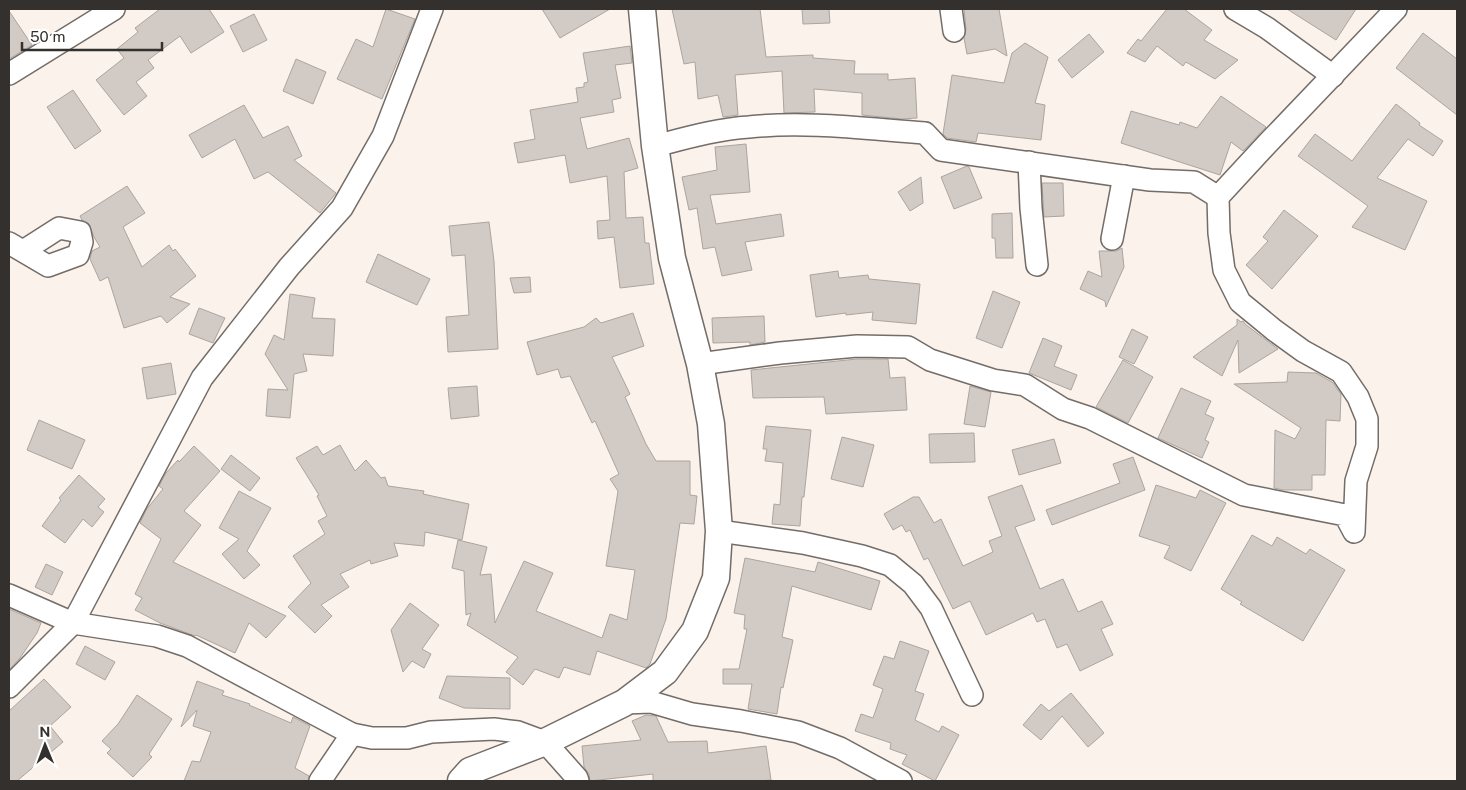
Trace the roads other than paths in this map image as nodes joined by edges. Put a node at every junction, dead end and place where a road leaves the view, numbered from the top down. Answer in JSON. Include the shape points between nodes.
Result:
{"nodes":[{"id":1,"x":114,"y":9,"type":"edge"},
{"id":2,"x":432,"y":9,"type":"edge"},
{"id":3,"x":642,"y":9,"type":"edge"},
{"id":4,"x":951,"y":9,"type":"edge"},
{"id":5,"x":1234,"y":9,"type":"edge"},
{"id":6,"x":1396,"y":9,"type":"edge"},
{"id":7,"x":954,"y":31,"type":"dead end"},
{"id":8,"x":9,"y":74,"type":"edge"},
{"id":9,"x":1333,"y":76,"type":"junction"},
{"id":10,"x":655,"y":146,"type":"junction"},
{"id":11,"x":1029,"y":162,"type":"junction"},
{"id":12,"x":1124,"y":176,"type":"junction"},
{"id":13,"x":1218,"y":197,"type":"junction"},
{"id":14,"x":1112,"y":239,"type":"dead end"},
{"id":15,"x":1037,"y":265,"type":"dead end"},
{"id":16,"x":700,"y":364,"type":"junction"},
{"id":17,"x":719,"y":531,"type":"junction"},
{"id":18,"x":9,"y":595,"type":"edge"},
{"id":19,"x":73,"y":624,"type":"junction"},
{"id":20,"x":9,"y":687,"type":"edge"},
{"id":21,"x":972,"y":695,"type":"dead end"},
{"id":22,"x":624,"y":703,"type":"junction"},
{"id":23,"x":352,"y":734,"type":"junction"},
{"id":24,"x":545,"y":742,"type":"junction"},
{"id":25,"x":320,"y":781,"type":"edge"},
{"id":26,"x":461,"y":781,"type":"edge"},
{"id":27,"x":578,"y":781,"type":"edge"},
{"id":28,"x":901,"y":781,"type":"edge"}],
"edges":[{"from":1,"to":8,"type":"street"},
{"from":2,"to":19,"type":"street","via":[[383,136],[342,208],[289,267],[202,378]]},
{"from":3,"to":10,"type":"street"},
{"from":4,"to":7,"type":"street"},
{"from":5,"to":9,"type":"street","via":[[1267,28]]},
{"from":6,"to":9,"type":"street"},
{"from":9,"to":13,"type":"street"},
{"from":10,"to":11,"type":"street","via":[[702,133],[813,125],[925,133],[941,150]]},
{"from":10,"to":16,"type":"street","via":[[672,258]]},
{"from":11,"to":12,"type":"street"},
{"from":11,"to":15,"type":"street"},
{"from":12,"to":13,"type":"street","via":[[1194,182]]},
{"from":12,"to":14,"type":"street"},
{"from":13,"to":16,"type":"street","via":[[1224,270],[1240,302],[1303,351],[1341,372],[1358,397],[1367,419],[1367,446],[1356,481],[1354,532],[1344,515],[1244,495],[1090,418],[1063,409],[1025,385],[993,380],[930,360],[908,347],[857,346]]},
{"from":16,"to":17,"type":"street","via":[[711,424]]},
{"from":17,"to":21,"type":"street","via":[[803,543],[890,565],[913,584],[931,608]]},
{"from":17,"to":22,"type":"street","via":[[716,578],[695,631],[665,672]]},
{"from":18,"to":19,"type":"street"},
{"from":19,"to":20,"type":"street"},
{"from":19,"to":23,"type":"street","via":[[157,636],[187,646]]},
{"from":22,"to":24,"type":"street"},
{"from":22,"to":28,"type":"street","via":[[651,702],[692,714],[798,732],[840,748]]},
{"from":23,"to":24,"type":"street","via":[[372,738],[407,738],[431,732],[494,729],[518,732]]},
{"from":23,"to":25,"type":"street"},
{"from":24,"to":26,"type":"street","via":[[470,771]]},
{"from":24,"to":27,"type":"street"}]}
